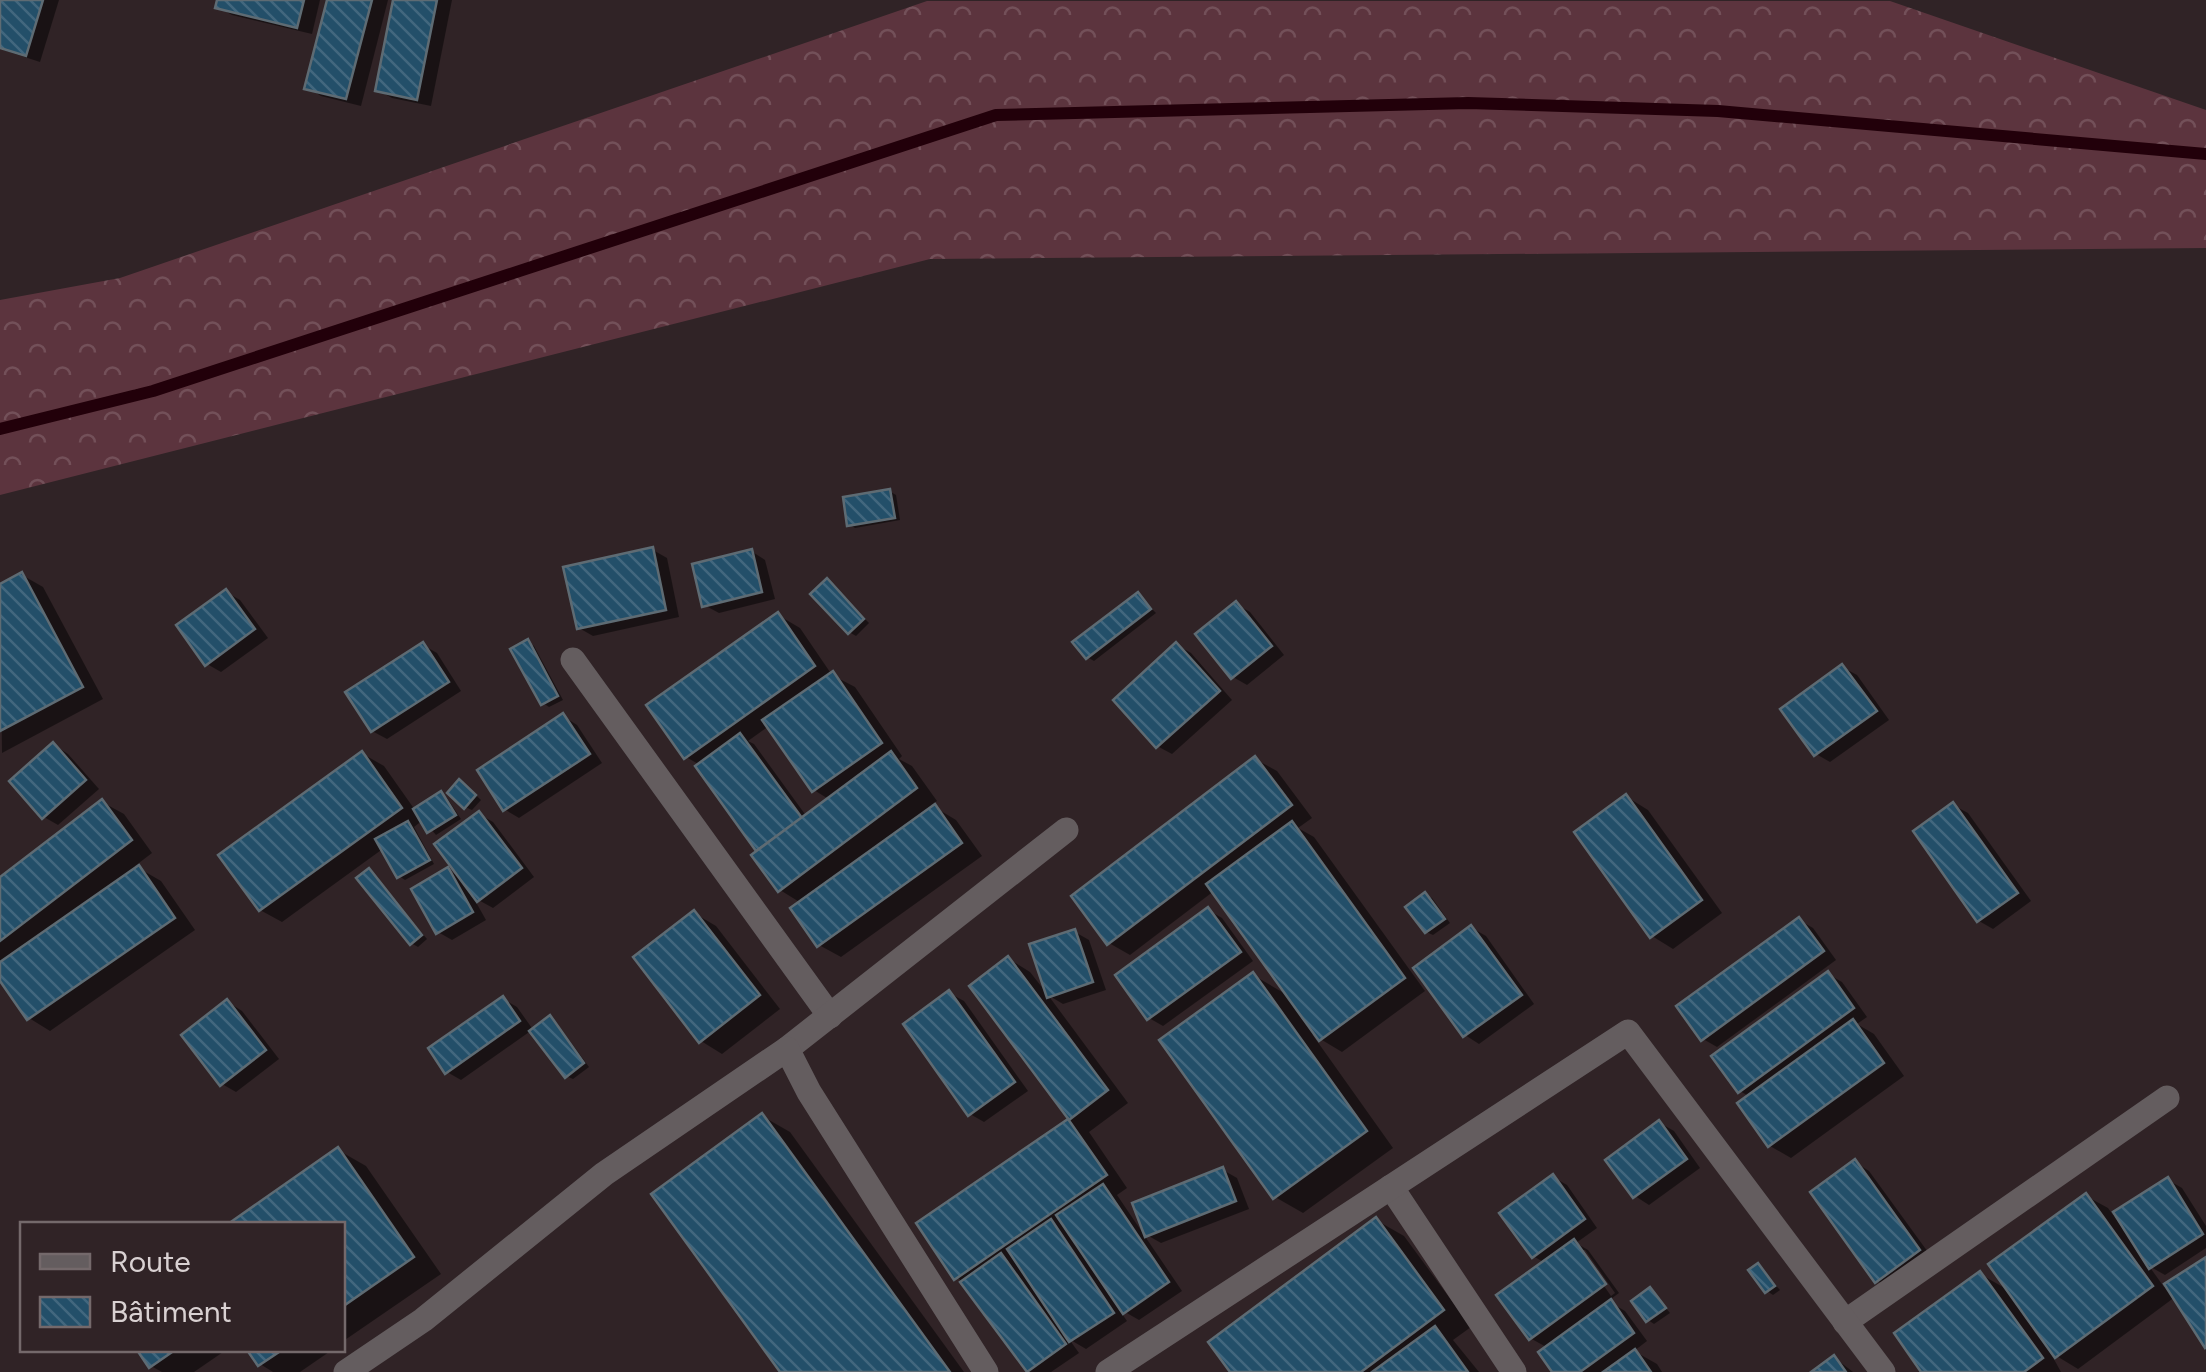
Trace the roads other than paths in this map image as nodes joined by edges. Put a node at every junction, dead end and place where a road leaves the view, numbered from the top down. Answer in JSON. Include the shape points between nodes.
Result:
{"nodes":[{"id":1,"x":573,"y":660,"type":"dead end"},
{"id":2,"x":1066,"y":830,"type":"dead end"},
{"id":3,"x":830,"y":1016,"type":"junction"},
{"id":4,"x":787,"y":1049,"type":"junction"},
{"id":5,"x":2167,"y":1098,"type":"dead end"},
{"id":6,"x":1390,"y":1187,"type":"junction"},
{"id":7,"x":1845,"y":1322,"type":"junction"},
{"id":8,"x":346,"y":1372,"type":"edge"},
{"id":9,"x":986,"y":1372,"type":"edge"},
{"id":10,"x":1108,"y":1372,"type":"edge"},
{"id":11,"x":1514,"y":1372,"type":"edge"},
{"id":12,"x":1883,"y":1372,"type":"edge"}],
"edges":[{"from":1,"to":3,"type":"street"},
{"from":2,"to":3,"type":"street"},
{"from":3,"to":4,"type":"street"},
{"from":4,"to":8,"type":"street","via":[[604,1174],[423,1320]]},
{"from":4,"to":9,"type":"street"},
{"from":5,"to":7,"type":"street"},
{"from":6,"to":7,"type":"street","via":[[1628,1032]]},
{"from":6,"to":10,"type":"street"},
{"from":6,"to":11,"type":"street"},
{"from":7,"to":12,"type":"street"}]}
